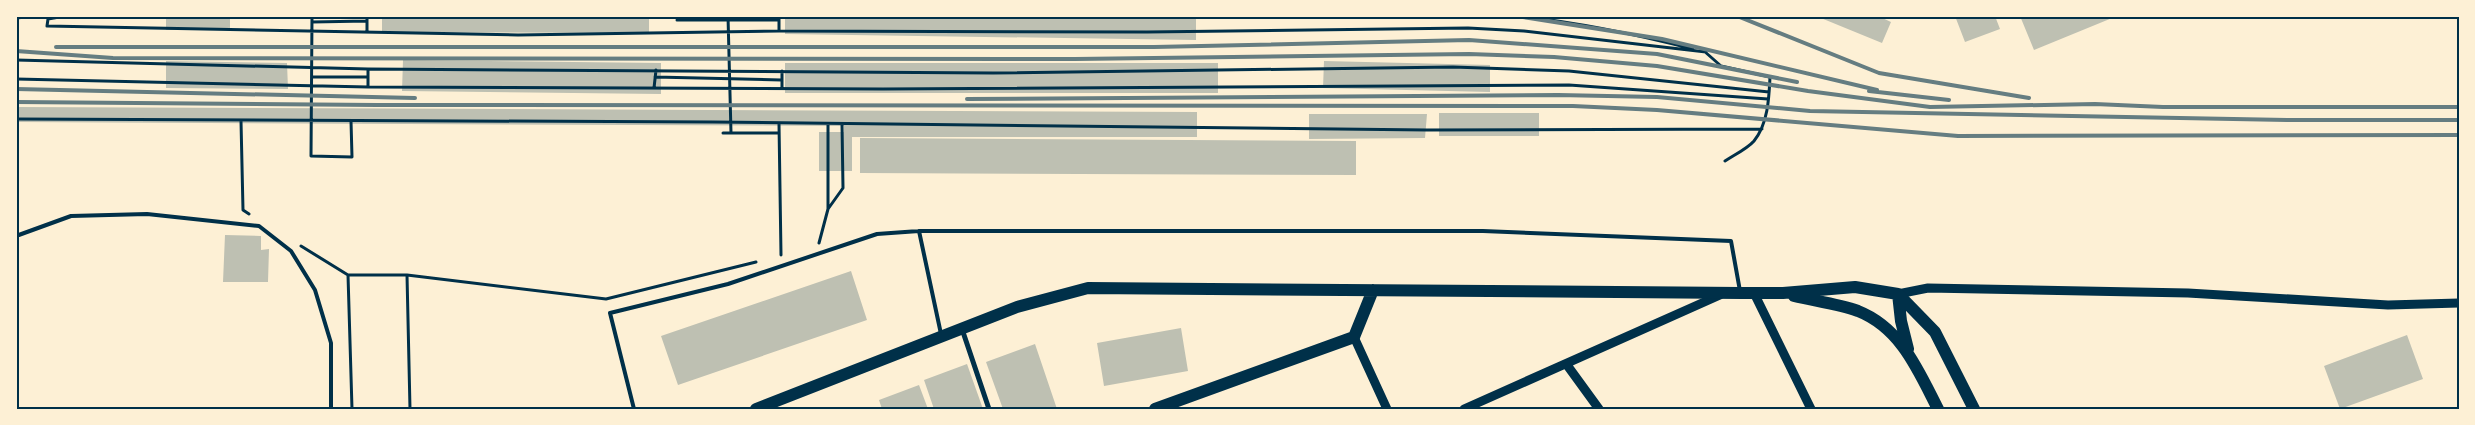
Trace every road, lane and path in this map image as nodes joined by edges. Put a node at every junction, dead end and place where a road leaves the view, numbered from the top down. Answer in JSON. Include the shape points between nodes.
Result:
{"nodes":[{"id":1,"x":65,"y":16,"type":"edge"},
{"id":2,"x":312,"y":16,"type":"edge"},
{"id":3,"x":367,"y":16,"type":"edge"},
{"id":4,"x":1517,"y":16,"type":"edge"},
{"id":5,"x":728,"y":18,"type":"edge"},
{"id":6,"x":779,"y":18,"type":"edge"},
{"id":7,"x":677,"y":20,"type":"dead end"},
{"id":8,"x":367,"y":21,"type":"junction"},
{"id":9,"x":312,"y":22,"type":"junction"},
{"id":10,"x":779,"y":31,"type":"junction"},
{"id":11,"x":367,"y":32,"type":"junction"},
{"id":12,"x":1706,"y":52,"type":"junction"},
{"id":13,"x":16,"y":60,"type":"edge"},
{"id":14,"x":368,"y":69,"type":"junction"},
{"id":15,"x":656,"y":70,"type":"junction"},
{"id":16,"x":782,"y":71,"type":"junction"},
{"id":17,"x":312,"y":76,"type":"junction"},
{"id":18,"x":368,"y":77,"type":"junction"},
{"id":19,"x":655,"y":77,"type":"junction"},
{"id":20,"x":729,"y":77,"type":"junction"},
{"id":21,"x":16,"y":79,"type":"edge"},
{"id":22,"x":781,"y":80,"type":"junction"},
{"id":23,"x":368,"y":87,"type":"junction"},
{"id":24,"x":654,"y":88,"type":"junction"},
{"id":25,"x":782,"y":88,"type":"junction"},
{"id":26,"x":1769,"y":92,"type":"junction"},
{"id":27,"x":1768,"y":98,"type":"junction"},
{"id":28,"x":16,"y":120,"type":"edge"},
{"id":29,"x":241,"y":121,"type":"junction"},
{"id":30,"x":351,"y":121,"type":"junction"},
{"id":31,"x":779,"y":124,"type":"junction"},
{"id":32,"x":828,"y":124,"type":"junction"},
{"id":33,"x":842,"y":124,"type":"junction"},
{"id":34,"x":1762,"y":129,"type":"junction"},
{"id":35,"x":723,"y":133,"type":"dead end"},
{"id":36,"x":731,"y":133,"type":"junction"},
{"id":37,"x":778,"y":133,"type":"junction"},
{"id":38,"x":1725,"y":162,"type":"dead end"},
{"id":39,"x":828,"y":210,"type":"junction"},
{"id":40,"x":251,"y":215,"type":"dead end"},
{"id":41,"x":919,"y":231,"type":"junction"},
{"id":42,"x":16,"y":236,"type":"edge"},
{"id":43,"x":299,"y":245,"type":"dead end"},
{"id":44,"x":816,"y":253,"type":"junction"},
{"id":45,"x":772,"y":258,"type":"dead end"},
{"id":46,"x":763,"y":260,"type":"dead end"},
{"id":47,"x":348,"y":275,"type":"junction"},
{"id":48,"x":407,"y":275,"type":"junction"},
{"id":49,"x":1373,"y":290,"type":"junction"},
{"id":50,"x":1723,"y":293,"type":"junction"},
{"id":51,"x":1754,"y":293,"type":"junction"},
{"id":52,"x":1783,"y":293,"type":"junction"},
{"id":53,"x":1741,"y":294,"type":"junction"},
{"id":54,"x":1898,"y":294,"type":"junction"},
{"id":55,"x":2459,"y":303,"type":"edge"},
{"id":56,"x":962,"y":328,"type":"junction"},
{"id":57,"x":942,"y":336,"type":"junction"},
{"id":58,"x":1354,"y":337,"type":"junction"},
{"id":59,"x":1909,"y":354,"type":"junction"},
{"id":60,"x":1567,"y":364,"type":"junction"},
{"id":61,"x":331,"y":409,"type":"edge"},
{"id":62,"x":352,"y":409,"type":"edge"},
{"id":63,"x":410,"y":409,"type":"edge"},
{"id":64,"x":634,"y":409,"type":"edge"},
{"id":65,"x":756,"y":409,"type":"edge"},
{"id":66,"x":989,"y":409,"type":"edge"},
{"id":67,"x":1155,"y":409,"type":"edge"},
{"id":68,"x":1387,"y":409,"type":"edge"},
{"id":69,"x":1464,"y":409,"type":"edge"},
{"id":70,"x":1599,"y":409,"type":"edge"},
{"id":71,"x":1811,"y":409,"type":"edge"},
{"id":72,"x":1938,"y":409,"type":"edge"},
{"id":73,"x":1974,"y":409,"type":"edge"}],
"edges":[{"from":1,"to":11,"type":"path","via":[[48,18],[48,26]]},
{"from":2,"to":9,"type":"path"},
{"from":3,"to":8,"type":"path"},
{"from":4,"to":12,"type":"path","via":[[1604,28]]},
{"from":5,"to":6,"type":"path"},
{"from":5,"to":7,"type":"path"},
{"from":5,"to":20,"type":"path"},
{"from":6,"to":10,"type":"path"},
{"from":8,"to":9,"type":"path"},
{"from":8,"to":11,"type":"path"},
{"from":9,"to":17,"type":"path"},
{"from":10,"to":11,"type":"path","via":[[518,35]]},
{"from":10,"to":12,"type":"path","via":[[1147,32],[1468,28],[1524,31]]},
{"from":12,"to":26,"type":"path","via":[[1721,66],[1770,77]]},
{"from":13,"to":14,"type":"path"},
{"from":14,"to":15,"type":"path"},
{"from":14,"to":18,"type":"path"},
{"from":15,"to":16,"type":"path"},
{"from":15,"to":19,"type":"path"},
{"from":16,"to":22,"type":"path"},
{"from":16,"to":26,"type":"path","via":[[993,73],[1453,67],[1569,71]]},
{"from":17,"to":18,"type":"path"},
{"from":17,"to":30,"type":"path","via":[[311,156],[352,156]]},
{"from":18,"to":23,"type":"path"},
{"from":19,"to":20,"type":"path"},
{"from":19,"to":24,"type":"path"},
{"from":20,"to":22,"type":"path"},
{"from":20,"to":36,"type":"path"},
{"from":21,"to":23,"type":"path"},
{"from":22,"to":25,"type":"path"},
{"from":23,"to":24,"type":"path"},
{"from":24,"to":25,"type":"path"},
{"from":25,"to":27,"type":"path","via":[[1569,86]]},
{"from":26,"to":27,"type":"path"},
{"from":27,"to":34,"type":"path"},
{"from":28,"to":29,"type":"path"},
{"from":29,"to":30,"type":"path"},
{"from":29,"to":40,"type":"path","via":[[243,210]]},
{"from":30,"to":31,"type":"path"},
{"from":31,"to":32,"type":"path"},
{"from":31,"to":37,"type":"path"},
{"from":32,"to":33,"type":"path"},
{"from":32,"to":39,"type":"path"},
{"from":33,"to":34,"type":"path","via":[[1417,130]]},
{"from":33,"to":39,"type":"path","via":[[843,188]]},
{"from":34,"to":38,"type":"path","via":[[1753,142]]},
{"from":35,"to":36,"type":"path"},
{"from":36,"to":37,"type":"path"},
{"from":37,"to":45,"type":"path","via":[[781,255]]},
{"from":39,"to":44,"type":"path"},
{"from":41,"to":44,"type":"lane","via":[[877,234]]},
{"from":41,"to":53,"type":"lane","via":[[1483,231],[1731,241]]},
{"from":41,"to":57,"type":"lane"},
{"from":42,"to":61,"type":"lane","via":[[71,216],[147,214],[259,226],[291,250],[315,290],[330,343]]},
{"from":43,"to":47,"type":"path"},
{"from":44,"to":64,"type":"lane","via":[[728,284],[610,313]]},
{"from":46,"to":48,"type":"path","via":[[606,299]]},
{"from":47,"to":48,"type":"path"},
{"from":47,"to":62,"type":"path"},
{"from":48,"to":63,"type":"path"},
{"from":49,"to":50,"type":"main road"},
{"from":49,"to":56,"type":"main road","via":[[1088,288],[1017,307]]},
{"from":49,"to":58,"type":"main road"},
{"from":50,"to":53,"type":"main road"},
{"from":50,"to":60,"type":"street"},
{"from":51,"to":52,"type":"main road"},
{"from":51,"to":53,"type":"main road"},
{"from":51,"to":71,"type":"street"},
{"from":52,"to":54,"type":"main road","via":[[1855,287]]},
{"from":52,"to":59,"type":"main road","via":[[1856,311],[1876,320]]},
{"from":54,"to":55,"type":"street","via":[[1928,288],[2188,293],[2388,304]]},
{"from":54,"to":59,"type":"main road"},
{"from":54,"to":73,"type":"main road","via":[[1935,332]]},
{"from":56,"to":57,"type":"main road"},
{"from":56,"to":66,"type":"street"},
{"from":57,"to":65,"type":"main road"},
{"from":58,"to":67,"type":"main road"},
{"from":58,"to":68,"type":"street"},
{"from":59,"to":72,"type":"main road"},
{"from":60,"to":69,"type":"street"},
{"from":60,"to":70,"type":"street"}]}
